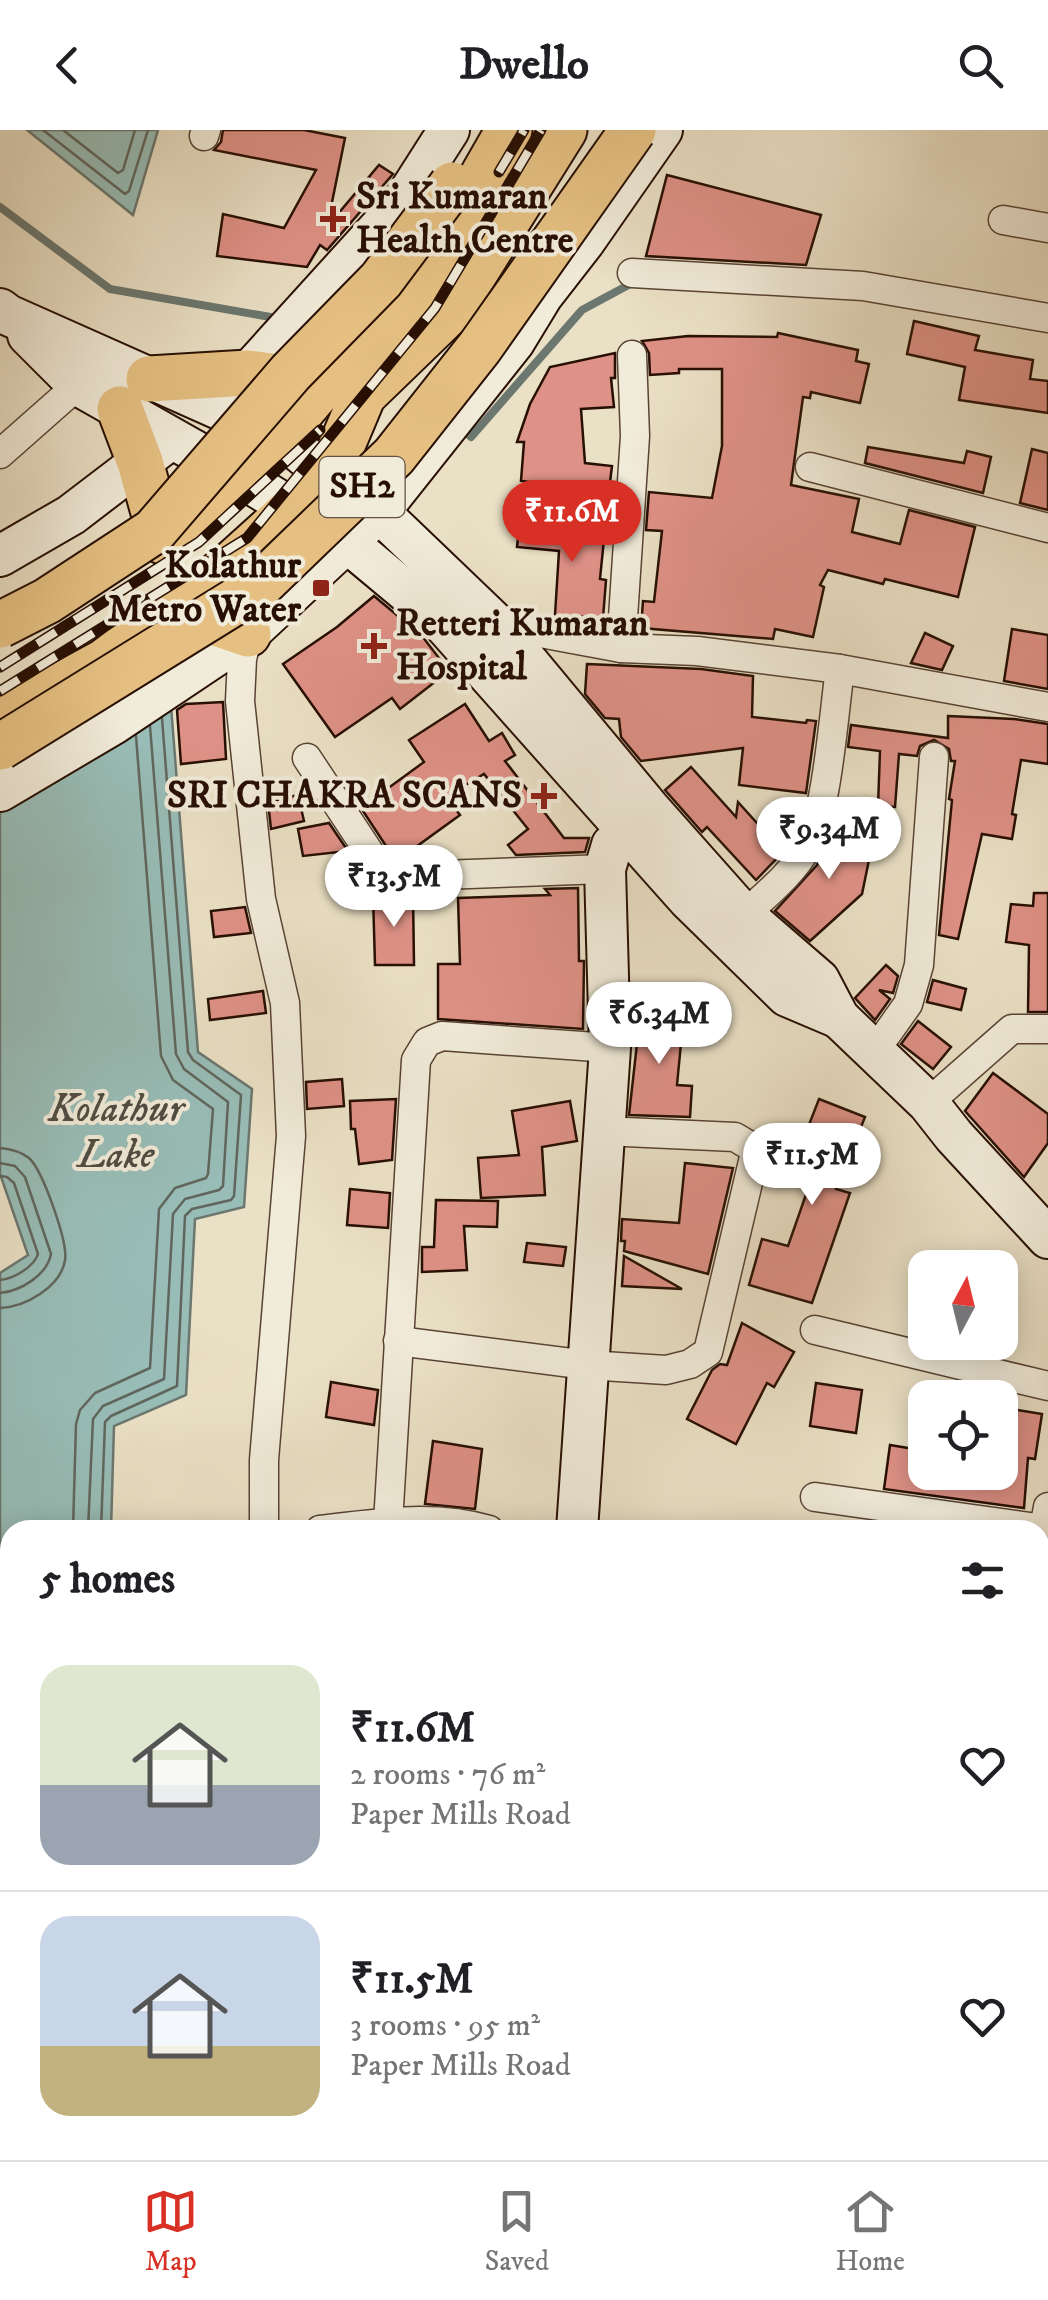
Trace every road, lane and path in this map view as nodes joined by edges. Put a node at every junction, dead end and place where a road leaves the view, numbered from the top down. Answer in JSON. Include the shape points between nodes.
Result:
{"nodes":[{"id":1,"x":448,"y":130,"type":"edge"},
{"id":2,"x":482,"y":130,"type":"edge"},
{"id":3,"x":510,"y":130,"type":"edge"},
{"id":4,"x":632,"y":130,"type":"edge"},
{"id":5,"x":662,"y":130,"type":"edge"},
{"id":6,"x":558,"y":140,"type":"edge"},
{"id":7,"x":519,"y":206,"type":"junction"},
{"id":8,"x":1003,"y":220,"type":"dead end"},
{"id":9,"x":1048,"y":228,"type":"edge"},
{"id":10,"x":584,"y":242,"type":"junction"},
{"id":11,"x":632,"y":273,"type":"dead end"},
{"id":12,"x":542,"y":296,"type":"junction"},
{"id":13,"x":4,"y":312,"type":"edge"},
{"id":14,"x":1048,"y":318,"type":"edge"},
{"id":15,"x":632,"y":354,"type":"dead end"},
{"id":16,"x":248,"y":374,"type":"junction"},
{"id":17,"x":325,"y":383,"type":"junction"},
{"id":18,"x":78,"y":385,"type":"junction"},
{"id":19,"x":134,"y":394,"type":"junction"},
{"id":20,"x":209,"y":407,"type":"junction"},
{"id":21,"x":280,"y":436,"type":"junction"},
{"id":22,"x":155,"y":450,"type":"junction"},
{"id":23,"x":0,"y":454,"type":"edge"},
{"id":24,"x":810,"y":467,"type":"dead end"},
{"id":25,"x":239,"y":476,"type":"junction"},
{"id":26,"x":329,"y":476,"type":"junction"},
{"id":27,"x":294,"y":511,"type":"junction"},
{"id":28,"x":379,"y":512,"type":"junction"},
{"id":29,"x":1048,"y":528,"type":"edge"},
{"id":30,"x":162,"y":541,"type":"junction"},
{"id":31,"x":348,"y":543,"type":"junction"},
{"id":32,"x":0,"y":556,"type":"edge"},
{"id":33,"x":175,"y":609,"type":"junction"},
{"id":34,"x":0,"y":625,"type":"edge"},
{"id":35,"x":497,"y":625,"type":"junction"},
{"id":36,"x":248,"y":634,"type":"junction"},
{"id":37,"x":0,"y":644,"type":"edge"},
{"id":38,"x":621,"y":648,"type":"junction"},
{"id":39,"x":840,"y":670,"type":"junction"},
{"id":40,"x":1048,"y":706,"type":"edge"},
{"id":41,"x":0,"y":719,"type":"edge"},
{"id":42,"x":0,"y":747,"type":"edge"},
{"id":43,"x":306,"y":758,"type":"dead end"},
{"id":44,"x":934,"y":758,"type":"dead end"},
{"id":45,"x":0,"y":792,"type":"edge"},
{"id":46,"x":628,"y":832,"type":"junction"},
{"id":47,"x":605,"y":868,"type":"junction"},
{"id":48,"x":744,"y":914,"type":"junction"},
{"id":49,"x":839,"y":1018,"type":"junction"},
{"id":50,"x":1048,"y":1028,"type":"edge"},
{"id":51,"x":610,"y":1048,"type":"junction"},
{"id":52,"x":874,"y":1052,"type":"junction"},
{"id":53,"x":928,"y":1103,"type":"junction"},
{"id":54,"x":603,"y":1131,"type":"junction"},
{"id":55,"x":1048,"y":1238,"type":"edge"},
{"id":56,"x":815,"y":1330,"type":"dead end"},
{"id":57,"x":398,"y":1341,"type":"junction"},
{"id":58,"x":587,"y":1366,"type":"junction"},
{"id":59,"x":1048,"y":1386,"type":"edge"},
{"id":60,"x":815,"y":1497,"type":"dead end"},
{"id":61,"x":264,"y":1520,"type":"edge"},
{"id":62,"x":388,"y":1520,"type":"edge"},
{"id":63,"x":578,"y":1520,"type":"edge"},
{"id":64,"x":980,"y":1520,"type":"edge"}],
"edges":[{"from":1,"to":16,"type":"main road","via":[[403,202]]},
{"from":2,"to":34,"type":"main road","bridge":true,"via":[[452,186],[381,280],[291,372],[154,531]]},
{"from":3,"to":17,"type":"main road","via":[[422,282]]},
{"from":4,"to":42,"type":"main road","number":"SH2","bridge":true,"via":[[480,348],[394,456],[258,588]]},
{"from":5,"to":10,"type":"main road"},
{"from":6,"to":7,"type":"main road"},
{"from":6,"to":10,"type":"main road"},
{"from":7,"to":12,"type":"main road","via":[[533,236]]},
{"from":7,"to":26,"type":"main road","via":[[452,309],[363,395]]},
{"from":8,"to":9,"type":"street"},
{"from":10,"to":12,"type":"main road"},
{"from":11,"to":14,"type":"street","via":[[863,286]]},
{"from":12,"to":28,"type":"main road","via":[[514,342]]},
{"from":13,"to":18,"type":"main road"},
{"from":13,"to":19,"type":"main road"},
{"from":15,"to":38,"type":"street","via":[[633,494]]},
{"from":16,"to":17,"type":"main road"},
{"from":16,"to":19,"type":"main road"},
{"from":16,"to":20,"type":"main road"},
{"from":17,"to":21,"type":"main road"},
{"from":18,"to":19,"type":"main road"},
{"from":18,"to":23,"type":"street"},
{"from":19,"to":20,"type":"main road"},
{"from":19,"to":22,"type":"main road"},
{"from":20,"to":21,"type":"main road"},
{"from":21,"to":25,"type":"main road"},
{"from":21,"to":26,"type":"main road"},
{"from":22,"to":25,"type":"main road"},
{"from":22,"to":30,"type":"main road"},
{"from":22,"to":32,"type":"main road","via":[[71,515]]},
{"from":24,"to":29,"type":"street"},
{"from":25,"to":27,"type":"main road"},
{"from":25,"to":30,"type":"main road"},
{"from":26,"to":27,"type":"main road"},
{"from":26,"to":28,"type":"main road"},
{"from":27,"to":31,"type":"main road"},
{"from":27,"to":33,"type":"main road"},
{"from":28,"to":31,"type":"main road"},
{"from":28,"to":35,"type":"main road"},
{"from":30,"to":37,"type":"main road"},
{"from":31,"to":36,"type":"main road"},
{"from":31,"to":46,"type":"main road","via":[[439,620]]},
{"from":33,"to":36,"type":"main road"},
{"from":33,"to":41,"type":"main road","via":[[104,662]]},
{"from":35,"to":38,"type":"street"},
{"from":35,"to":48,"type":"main road"},
{"from":36,"to":45,"type":"main road"},
{"from":36,"to":61,"type":"street","via":[[240,701],[260,899],[285,1002],[290,1136]]},
{"from":38,"to":39,"type":"street"},
{"from":39,"to":40,"type":"street"},
{"from":39,"to":48,"type":"street","via":[[810,845]]},
{"from":43,"to":47,"type":"street","via":[[390,874]]},
{"from":44,"to":52,"type":"street","via":[[919,965],[908,1004]]},
{"from":46,"to":47,"type":"main road","via":[[612,845]]},
{"from":46,"to":49,"type":"main road","via":[[787,996]]},
{"from":47,"to":51,"type":"main road"},
{"from":48,"to":49,"type":"main road","via":[[819,980]]},
{"from":49,"to":52,"type":"main road"},
{"from":50,"to":53,"type":"street","via":[[1012,1029]]},
{"from":51,"to":54,"type":"main road"},
{"from":51,"to":57,"type":"street","via":[[442,1036],[427,1042],[416,1060]]},
{"from":52,"to":53,"type":"main road"},
{"from":53,"to":55,"type":"main road"},
{"from":54,"to":58,"type":"main road"},
{"from":54,"to":58,"type":"street","via":[[735,1137],[754,1153],[708,1352],[666,1370]]},
{"from":56,"to":59,"type":"street"},
{"from":57,"to":58,"type":"street"},
{"from":57,"to":62,"type":"street"},
{"from":58,"to":63,"type":"main road"},
{"from":60,"to":64,"type":"street"}]}
